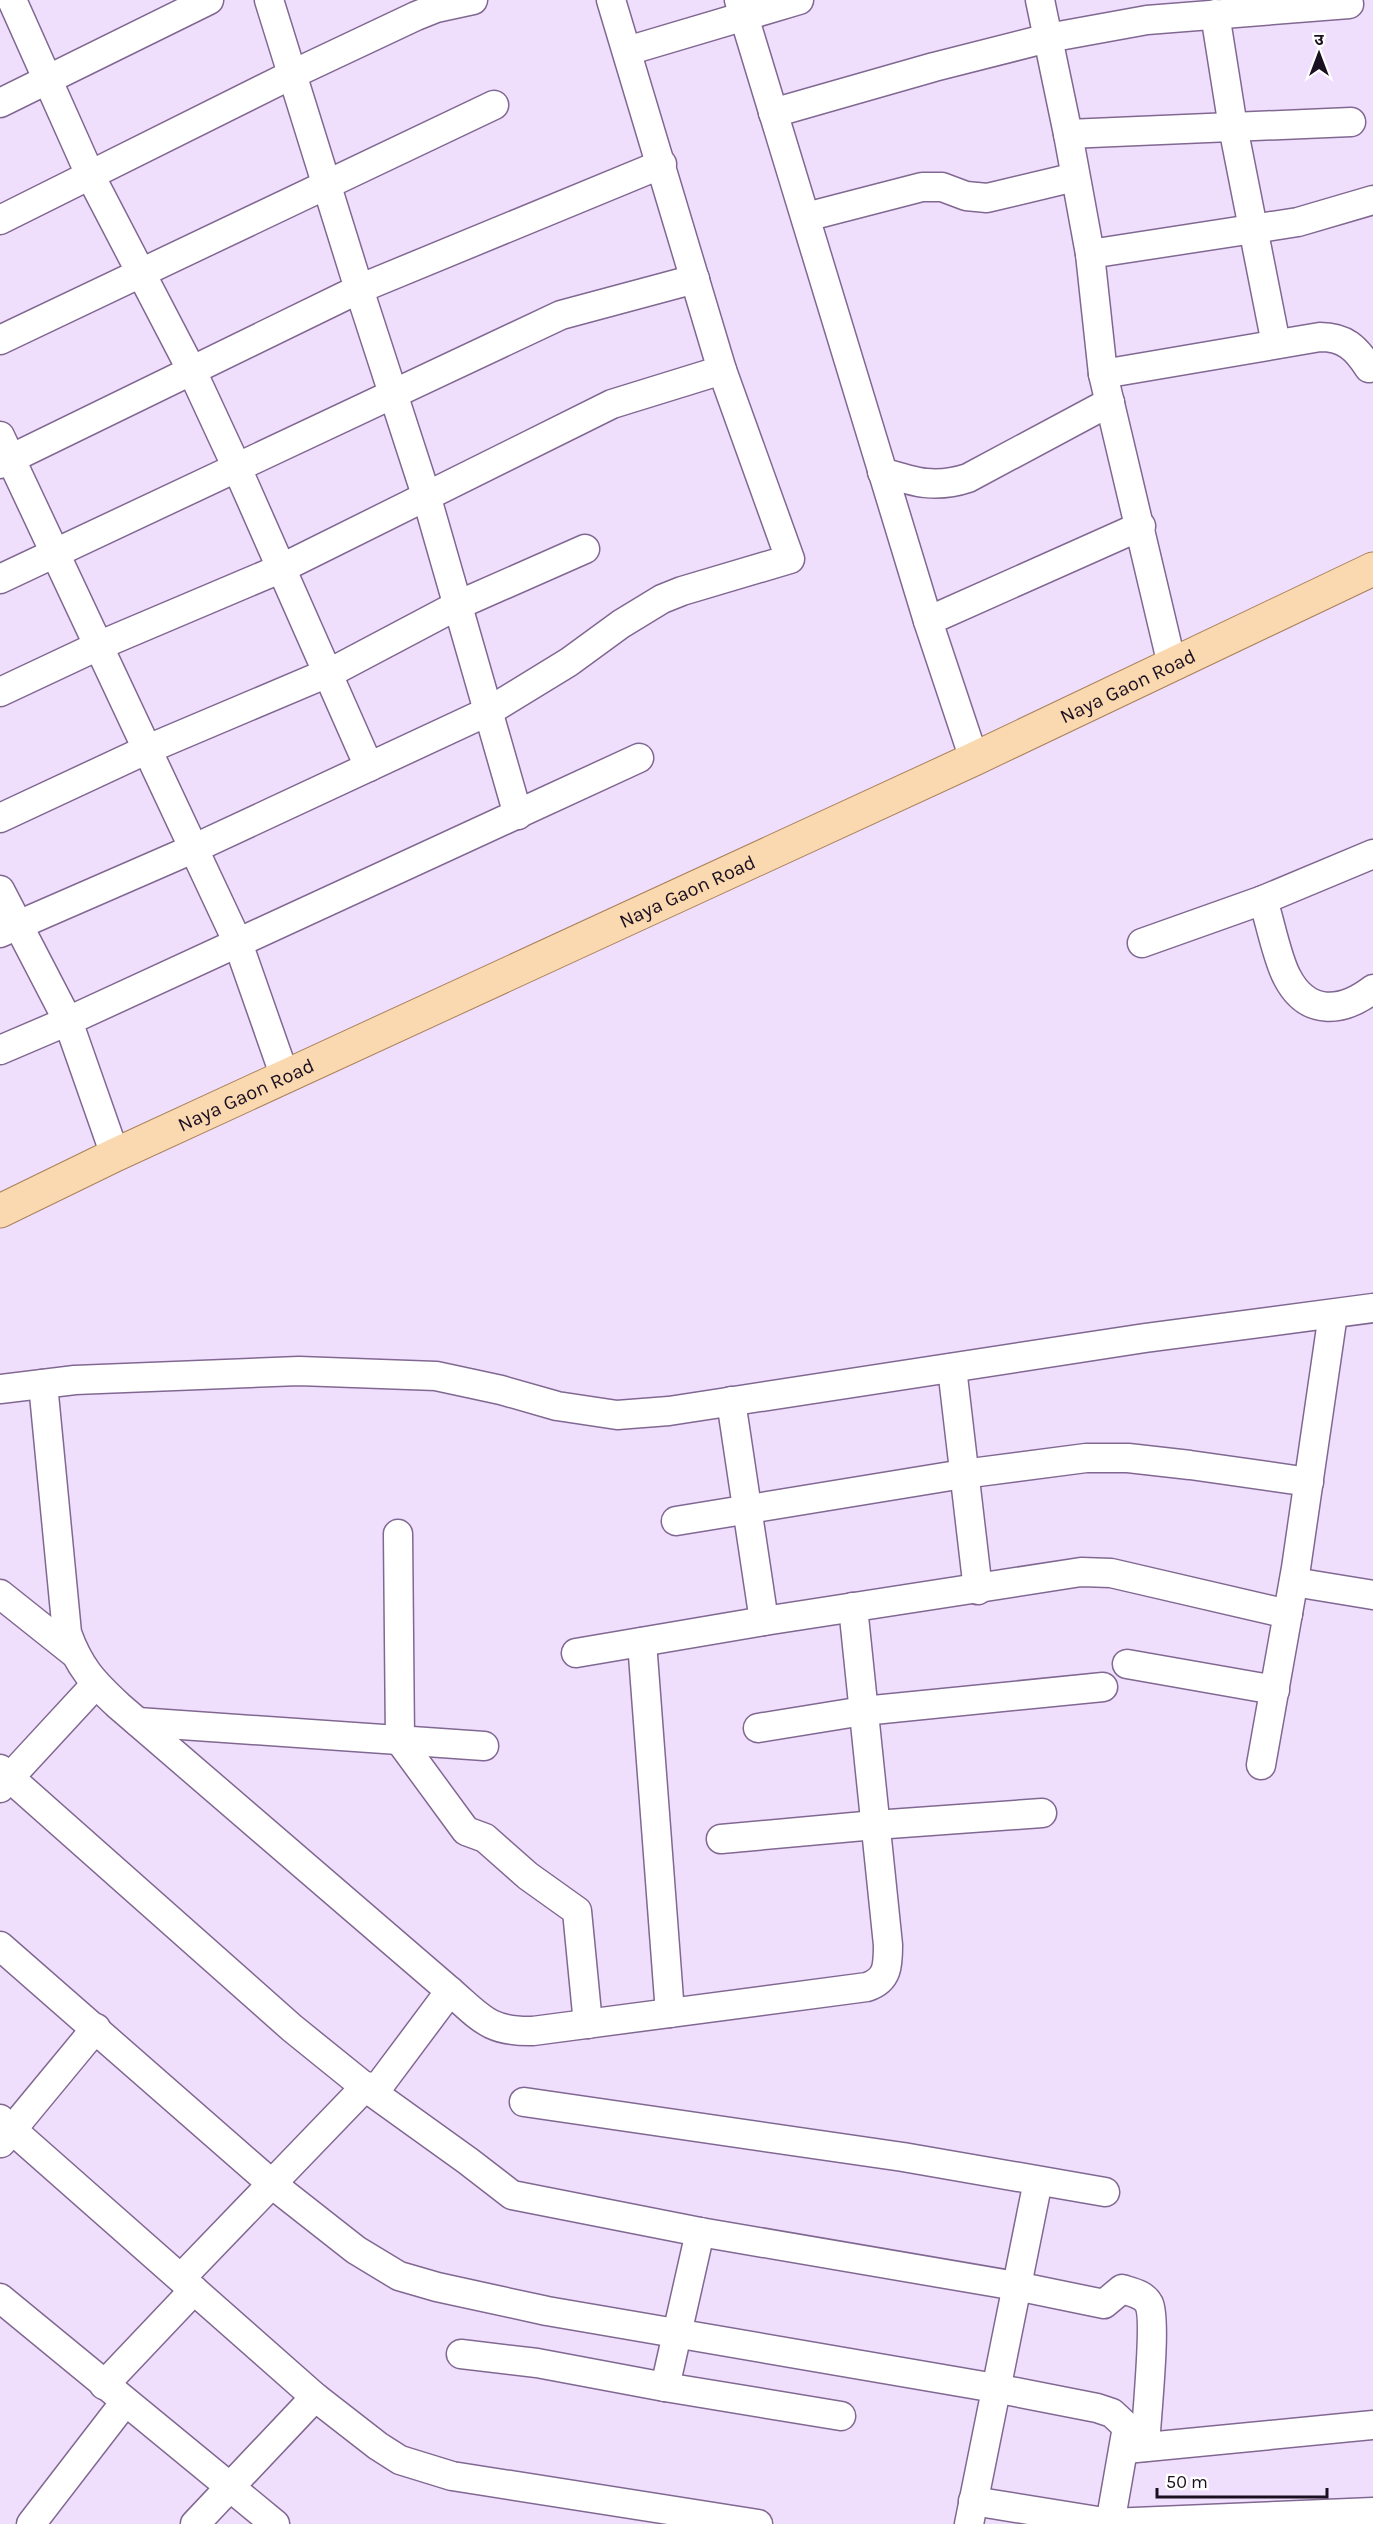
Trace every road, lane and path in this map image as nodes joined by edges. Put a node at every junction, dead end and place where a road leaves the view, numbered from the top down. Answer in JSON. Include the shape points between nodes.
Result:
{"nodes":[{"id":1,"x":12,"y":0,"type":"edge"},
{"id":2,"x":209,"y":0,"type":"edge"},
{"id":3,"x":269,"y":0,"type":"edge"},
{"id":4,"x":473,"y":0,"type":"edge"},
{"id":5,"x":611,"y":0,"type":"edge"},
{"id":6,"x":799,"y":0,"type":"edge"},
{"id":7,"x":1040,"y":0,"type":"edge"},
{"id":8,"x":1349,"y":4,"type":"dead end"},
{"id":9,"x":741,"y":8,"type":"edge"},
{"id":10,"x":1215,"y":14,"type":"junction"},
{"id":11,"x":1048,"y":38,"type":"junction"},
{"id":12,"x":627,"y":51,"type":"junction"},
{"id":13,"x":293,"y":74,"type":"junction"},
{"id":14,"x":48,"y":80,"type":"junction"},
{"id":15,"x":0,"y":103,"type":"edge"},
{"id":16,"x":494,"y":105,"type":"dead end"},
{"id":17,"x":773,"y":113,"type":"junction"},
{"id":18,"x":1351,"y":122,"type":"dead end"},
{"id":19,"x":1233,"y":127,"type":"junction"},
{"id":20,"x":1068,"y":134,"type":"junction"},
{"id":21,"x":662,"y":164,"type":"junction"},
{"id":22,"x":91,"y":177,"type":"junction"},
{"id":23,"x":1075,"y":177,"type":"junction"},
{"id":24,"x":326,"y":184,"type":"junction"},
{"id":25,"x":1373,"y":200,"type":"edge"},
{"id":26,"x":806,"y":217,"type":"junction"},
{"id":27,"x":0,"y":220,"type":"edge"},
{"id":28,"x":1253,"y":229,"type":"junction"},
{"id":29,"x":1090,"y":254,"type":"junction"},
{"id":30,"x":141,"y":273,"type":"junction"},
{"id":31,"x":695,"y":279,"type":"junction"},
{"id":32,"x":359,"y":289,"type":"junction"},
{"id":33,"x":0,"y":340,"type":"edge"},
{"id":34,"x":1276,"y":344,"type":"junction"},
{"id":35,"x":1373,"y":366,"type":"edge"},
{"id":36,"x":722,"y":370,"type":"junction"},
{"id":37,"x":192,"y":371,"type":"junction"},
{"id":38,"x":1103,"y":374,"type":"junction"},
{"id":39,"x":393,"y":395,"type":"junction"},
{"id":40,"x":1110,"y":402,"type":"junction"},
{"id":41,"x":4,"y":453,"type":"edge"},
{"id":42,"x":237,"y":468,"type":"junction"},
{"id":43,"x":882,"y":472,"type":"junction"},
{"id":44,"x":426,"y":495,"type":"junction"},
{"id":45,"x":1141,"y":526,"type":"junction"},
{"id":46,"x":585,"y":549,"type":"dead end"},
{"id":47,"x":55,"y":553,"type":"junction"},
{"id":48,"x":282,"y":568,"type":"junction"},
{"id":49,"x":1373,"y":569,"type":"edge"},
{"id":50,"x":0,"y":579,"type":"edge"},
{"id":51,"x":458,"y":605,"type":"junction"},
{"id":52,"x":928,"y":621,"type":"junction"},
{"id":53,"x":98,"y":646,"type":"junction"},
{"id":54,"x":1172,"y":665,"type":"junction"},
{"id":55,"x":328,"y":673,"type":"junction"},
{"id":56,"x":0,"y":692,"type":"edge"},
{"id":57,"x":489,"y":711,"type":"junction"},
{"id":58,"x":148,"y":749,"type":"junction"},
{"id":59,"x":639,"y":758,"type":"dead end"},
{"id":60,"x":974,"y":759,"type":"junction"},
{"id":61,"x":369,"y":767,"type":"junction"},
{"id":62,"x":518,"y":815,"type":"junction"},
{"id":63,"x":0,"y":818,"type":"edge"},
{"id":64,"x":195,"y":848,"type":"junction"},
{"id":65,"x":1373,"y":854,"type":"edge"},
{"id":66,"x":0,"y":890,"type":"edge"},
{"id":67,"x":1263,"y":900,"type":"junction"},
{"id":68,"x":9,"y":929,"type":"edge"},
{"id":69,"x":238,"y":943,"type":"junction"},
{"id":70,"x":1142,"y":943,"type":"dead end"},
{"id":71,"x":1373,"y":989,"type":"edge"},
{"id":72,"x":68,"y":1020,"type":"junction"},
{"id":73,"x":0,"y":1050,"type":"edge"},
{"id":74,"x":285,"y":1077,"type":"junction"},
{"id":75,"x":115,"y":1155,"type":"junction"},
{"id":76,"x":0,"y":1210,"type":"edge"},
{"id":77,"x":1373,"y":1308,"type":"edge"},
{"id":78,"x":1333,"y":1314,"type":"junction"},
{"id":79,"x":951,"y":1368,"type":"junction"},
{"id":80,"x":43,"y":1384,"type":"junction"},
{"id":81,"x":0,"y":1389,"type":"edge"},
{"id":82,"x":731,"y":1401,"type":"junction"},
{"id":83,"x":963,"y":1474,"type":"junction"},
{"id":84,"x":1309,"y":1482,"type":"junction"},
{"id":85,"x":748,"y":1510,"type":"junction"},
{"id":86,"x":676,"y":1521,"type":"dead end"},
{"id":87,"x":398,"y":1534,"type":"dead end"},
{"id":88,"x":1294,"y":1582,"type":"junction"},
{"id":89,"x":978,"y":1590,"type":"junction"},
{"id":90,"x":0,"y":1594,"type":"edge"},
{"id":91,"x":1373,"y":1595,"type":"edge"},
{"id":92,"x":853,"y":1607,"type":"junction"},
{"id":93,"x":1288,"y":1614,"type":"junction"},
{"id":94,"x":764,"y":1621,"type":"junction"},
{"id":95,"x":642,"y":1642,"type":"junction"},
{"id":96,"x":74,"y":1653,"type":"junction"},
{"id":97,"x":576,"y":1653,"type":"dead end"},
{"id":98,"x":1127,"y":1664,"type":"dead end"},
{"id":99,"x":96,"y":1684,"type":"junction"},
{"id":100,"x":1102,"y":1687,"type":"dead end"},
{"id":101,"x":1275,"y":1690,"type":"junction"},
{"id":102,"x":863,"y":1711,"type":"junction"},
{"id":103,"x":138,"y":1722,"type":"junction"},
{"id":104,"x":758,"y":1728,"type":"dead end"},
{"id":105,"x":400,"y":1741,"type":"junction"},
{"id":106,"x":484,"y":1746,"type":"dead end"},
{"id":107,"x":1261,"y":1765,"type":"dead end"},
{"id":108,"x":3,"y":1778,"type":"edge"},
{"id":109,"x":1042,"y":1813,"type":"dead end"},
{"id":110,"x":875,"y":1825,"type":"junction"},
{"id":111,"x":721,"y":1839,"type":"dead end"},
{"id":112,"x":4,"y":1958,"type":"edge"},
{"id":113,"x":450,"y":1991,"type":"junction"},
{"id":114,"x":670,"y":2013,"type":"junction"},
{"id":115,"x":588,"y":2024,"type":"junction"},
{"id":116,"x":96,"y":2028,"type":"junction"},
{"id":117,"x":365,"y":2087,"type":"junction"},
{"id":118,"x":524,"y":2102,"type":"dead end"},
{"id":119,"x":4,"y":2131,"type":"edge"},
{"id":120,"x":1038,"y":2181,"type":"junction"},
{"id":121,"x":272,"y":2184,"type":"junction"},
{"id":122,"x":1105,"y":2192,"type":"dead end"},
{"id":123,"x":700,"y":2232,"type":"junction"},
{"id":124,"x":188,"y":2284,"type":"junction"},
{"id":125,"x":1016,"y":2286,"type":"junction"},
{"id":126,"x":0,"y":2298,"type":"edge"},
{"id":127,"x":677,"y":2334,"type":"junction"},
{"id":128,"x":461,"y":2354,"type":"dead end"},
{"id":129,"x":665,"y":2387,"type":"junction"},
{"id":130,"x":995,"y":2388,"type":"junction"},
{"id":131,"x":114,"y":2394,"type":"junction"},
{"id":132,"x":315,"y":2397,"type":"junction"},
{"id":133,"x":841,"y":2416,"type":"dead end"},
{"id":134,"x":1373,"y":2425,"type":"edge"},
{"id":135,"x":1139,"y":2440,"type":"junction"},
{"id":136,"x":230,"y":2487,"type":"junction"},
{"id":137,"x":1373,"y":2512,"type":"edge"},
{"id":138,"x":971,"y":2513,"type":"edge"},
{"id":139,"x":1110,"y":2523,"type":"edge"},
{"id":140,"x":31,"y":2524,"type":"edge"},
{"id":141,"x":195,"y":2524,"type":"edge"},
{"id":142,"x":275,"y":2524,"type":"edge"},
{"id":143,"x":758,"y":2524,"type":"edge"}],
"edges":[{"from":1,"to":14,"type":"street"},
{"from":2,"to":14,"type":"street"},
{"from":3,"to":13,"type":"street"},
{"from":4,"to":13,"type":"street","via":[[416,16]]},
{"from":5,"to":12,"type":"street"},
{"from":6,"to":9,"type":"street"},
{"from":7,"to":11,"type":"street"},
{"from":8,"to":10,"type":"street"},
{"from":9,"to":12,"type":"street"},
{"from":9,"to":17,"type":"street"},
{"from":10,"to":11,"type":"street","via":[[1147,20]]},
{"from":10,"to":19,"type":"street"},
{"from":11,"to":17,"type":"street"},
{"from":11,"to":20,"type":"street"},
{"from":12,"to":21,"type":"street"},
{"from":13,"to":22,"type":"street"},
{"from":13,"to":24,"type":"street"},
{"from":14,"to":15,"type":"street"},
{"from":14,"to":22,"type":"street"},
{"from":16,"to":24,"type":"street"},
{"from":17,"to":26,"type":"street"},
{"from":18,"to":19,"type":"street"},
{"from":19,"to":20,"type":"street"},
{"from":19,"to":28,"type":"street"},
{"from":20,"to":23,"type":"street"},
{"from":21,"to":31,"type":"street"},
{"from":21,"to":32,"type":"street"},
{"from":22,"to":27,"type":"street"},
{"from":22,"to":30,"type":"street"},
{"from":23,"to":26,"type":"street","via":[[987,198],[942,186],[922,186]]},
{"from":23,"to":29,"type":"street"},
{"from":24,"to":30,"type":"street"},
{"from":24,"to":32,"type":"street"},
{"from":25,"to":28,"type":"street","via":[[1298,222]]},
{"from":26,"to":43,"type":"street"},
{"from":28,"to":29,"type":"street"},
{"from":28,"to":34,"type":"street"},
{"from":29,"to":38,"type":"street"},
{"from":30,"to":33,"type":"street"},
{"from":30,"to":37,"type":"street"},
{"from":31,"to":36,"type":"street"},
{"from":31,"to":39,"type":"street","via":[[561,315]]},
{"from":32,"to":37,"type":"street"},
{"from":32,"to":39,"type":"street"},
{"from":34,"to":35,"type":"street","via":[[1337,338],[1355,348],[1369,368]]},
{"from":34,"to":38,"type":"street"},
{"from":36,"to":44,"type":"street","via":[[612,404]]},
{"from":36,"to":57,"type":"street","via":[[790,560],[662,599]]},
{"from":37,"to":41,"type":"street"},
{"from":37,"to":42,"type":"street"},
{"from":38,"to":40,"type":"street"},
{"from":39,"to":42,"type":"street"},
{"from":39,"to":44,"type":"street"},
{"from":40,"to":43,"type":"street","via":[[950,484],[918,483]]},
{"from":40,"to":45,"type":"street"},
{"from":41,"to":47,"type":"street"},
{"from":42,"to":47,"type":"street"},
{"from":42,"to":48,"type":"street"},
{"from":43,"to":52,"type":"street"},
{"from":44,"to":48,"type":"street"},
{"from":44,"to":51,"type":"street"},
{"from":45,"to":52,"type":"street"},
{"from":45,"to":54,"type":"street"},
{"from":46,"to":51,"type":"street"},
{"from":47,"to":50,"type":"street"},
{"from":47,"to":53,"type":"street"},
{"from":48,"to":53,"type":"street"},
{"from":48,"to":55,"type":"street"},
{"from":49,"to":54,"type":"main road","name":"Naya Gaon Road"},
{"from":51,"to":55,"type":"street"},
{"from":51,"to":57,"type":"street"},
{"from":52,"to":60,"type":"street"},
{"from":53,"to":56,"type":"street"},
{"from":53,"to":58,"type":"street"},
{"from":54,"to":60,"type":"main road","name":"Naya Gaon Road"},
{"from":55,"to":58,"type":"street"},
{"from":55,"to":61,"type":"street"},
{"from":57,"to":61,"type":"street"},
{"from":57,"to":62,"type":"street"},
{"from":58,"to":63,"type":"street"},
{"from":58,"to":64,"type":"street"},
{"from":59,"to":62,"type":"street"},
{"from":60,"to":74,"type":"main road","name":"Naya Gaon Road"},
{"from":61,"to":64,"type":"street"},
{"from":62,"to":69,"type":"street"},
{"from":64,"to":68,"type":"street"},
{"from":64,"to":69,"type":"street"},
{"from":65,"to":67,"type":"street"},
{"from":66,"to":68,"type":"street"},
{"from":67,"to":70,"type":"street"},
{"from":67,"to":71,"type":"street","via":[[1287,977],[1304,1001],[1333,1008],[1349,1004]]},
{"from":68,"to":72,"type":"street"},
{"from":69,"to":72,"type":"street"},
{"from":69,"to":74,"type":"street"},
{"from":72,"to":73,"type":"street"},
{"from":72,"to":75,"type":"street"},
{"from":74,"to":75,"type":"main road","name":"Naya Gaon Road"},
{"from":75,"to":76,"type":"main road","name":"Naya Gaon Road"},
{"from":77,"to":78,"type":"street"},
{"from":78,"to":79,"type":"street"},
{"from":78,"to":84,"type":"street"},
{"from":79,"to":82,"type":"street"},
{"from":79,"to":83,"type":"street"},
{"from":80,"to":81,"type":"street"},
{"from":80,"to":82,"type":"street","via":[[299,1371],[436,1376],[557,1406],[617,1415]]},
{"from":80,"to":96,"type":"street","via":[[63,1606]]},
{"from":82,"to":85,"type":"street"},
{"from":83,"to":84,"type":"street","via":[[1086,1458],[1128,1458]]},
{"from":83,"to":85,"type":"street"},
{"from":83,"to":89,"type":"street"},
{"from":84,"to":88,"type":"street"},
{"from":85,"to":86,"type":"street"},
{"from":85,"to":94,"type":"street"},
{"from":87,"to":105,"type":"street"},
{"from":88,"to":91,"type":"street"},
{"from":88,"to":93,"type":"street"},
{"from":89,"to":92,"type":"street"},
{"from":89,"to":93,"type":"street","via":[[1082,1572],[1111,1573]]},
{"from":90,"to":96,"type":"street"},
{"from":92,"to":94,"type":"street"},
{"from":92,"to":102,"type":"street"},
{"from":93,"to":101,"type":"street"},
{"from":94,"to":95,"type":"street"},
{"from":95,"to":97,"type":"street"},
{"from":95,"to":114,"type":"street"},
{"from":96,"to":99,"type":"street"},
{"from":98,"to":101,"type":"street"},
{"from":99,"to":103,"type":"street"},
{"from":99,"to":108,"type":"street"},
{"from":100,"to":102,"type":"street"},
{"from":101,"to":107,"type":"street"},
{"from":102,"to":104,"type":"street"},
{"from":102,"to":110,"type":"street"},
{"from":103,"to":105,"type":"street"},
{"from":103,"to":113,"type":"street"},
{"from":105,"to":106,"type":"street"},
{"from":105,"to":115,"type":"street","via":[[466,1831],[484,1838],[577,1911]]},
{"from":108,"to":117,"type":"street"},
{"from":109,"to":110,"type":"street"},
{"from":110,"to":111,"type":"street"},
{"from":110,"to":114,"type":"street","via":[[888,1945],[888,1964],[877,1983]]},
{"from":112,"to":116,"type":"street"},
{"from":113,"to":115,"type":"street","via":[[482,2019],[510,2031]]},
{"from":113,"to":117,"type":"street","via":[[379,2086]]},
{"from":114,"to":115,"type":"street"},
{"from":116,"to":119,"type":"street"},
{"from":116,"to":121,"type":"street"},
{"from":117,"to":121,"type":"street"},
{"from":117,"to":123,"type":"street","via":[[512,2195]]},
{"from":118,"to":120,"type":"street","via":[[903,2157]]},
{"from":119,"to":124,"type":"street"},
{"from":120,"to":122,"type":"street"},
{"from":120,"to":125,"type":"street"},
{"from":121,"to":124,"type":"street"},
{"from":121,"to":127,"type":"street","via":[[356,2250],[399,2276],[547,2312]]},
{"from":123,"to":125,"type":"street"},
{"from":123,"to":127,"type":"street"},
{"from":124,"to":131,"type":"street"},
{"from":124,"to":132,"type":"street"},
{"from":125,"to":130,"type":"street"},
{"from":125,"to":135,"type":"street","via":[[1104,2304],[1122,2289],[1140,2294],[1149,2304],[1152,2325]]},
{"from":126,"to":131,"type":"street"},
{"from":127,"to":129,"type":"street"},
{"from":127,"to":130,"type":"street"},
{"from":128,"to":129,"type":"street","via":[[537,2363]]},
{"from":129,"to":133,"type":"street"},
{"from":130,"to":135,"type":"street","via":[[1112,2413]]},
{"from":130,"to":138,"type":"street"},
{"from":131,"to":136,"type":"street"},
{"from":131,"to":140,"type":"street"},
{"from":132,"to":136,"type":"street"},
{"from":132,"to":143,"type":"street","via":[[378,2446],[418,2467],[452,2476]]},
{"from":134,"to":135,"type":"street","via":[[1181,2444]]},
{"from":135,"to":139,"type":"street"},
{"from":136,"to":141,"type":"street"},
{"from":136,"to":142,"type":"street"},
{"from":137,"to":139,"type":"street"},
{"from":138,"to":139,"type":"street"}]}
